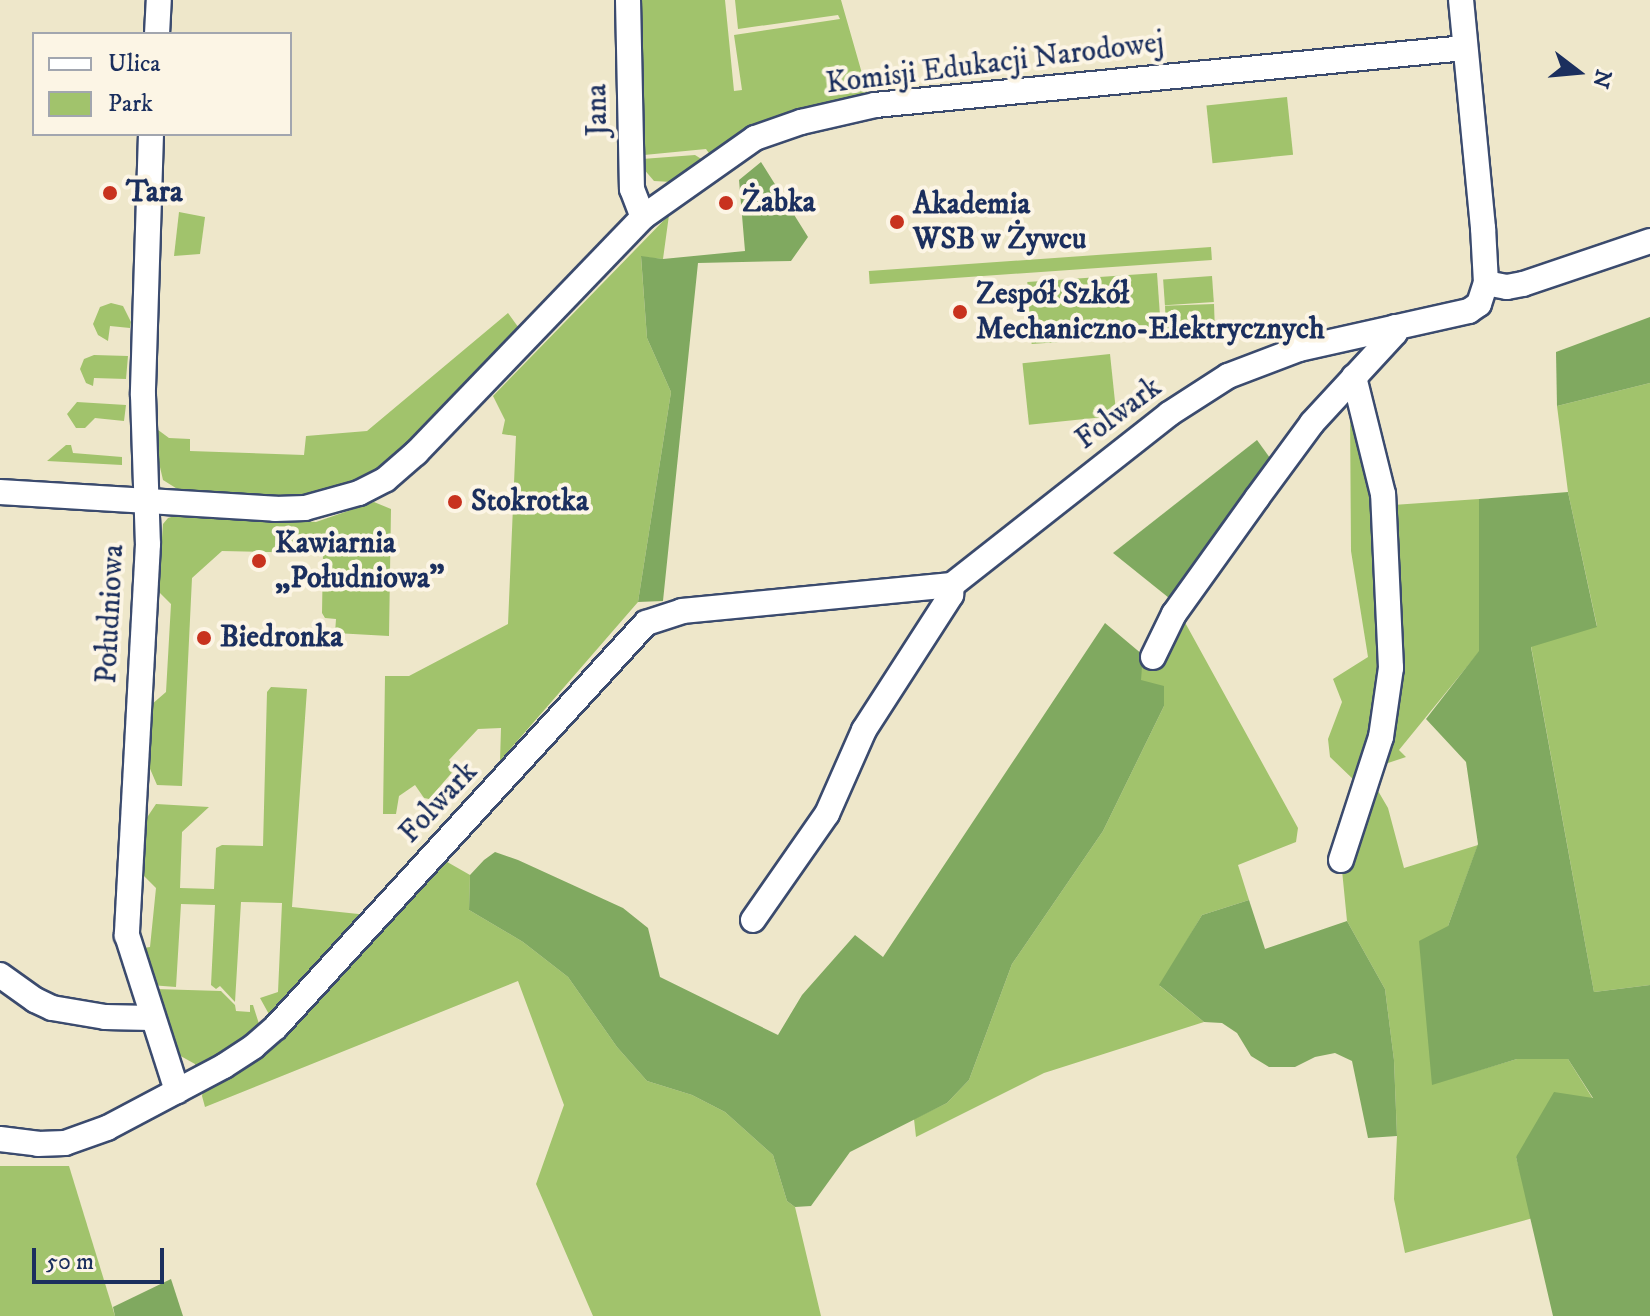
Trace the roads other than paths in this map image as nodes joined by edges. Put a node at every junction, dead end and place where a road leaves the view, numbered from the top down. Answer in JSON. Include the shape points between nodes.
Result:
{"nodes":[{"id":1,"x":159,"y":0,"type":"edge"},
{"id":2,"x":628,"y":0,"type":"edge"},
{"id":3,"x":1461,"y":0,"type":"edge"},
{"id":4,"x":157,"y":32,"type":"edge"},
{"id":5,"x":1465,"y":48,"type":"junction"},
{"id":6,"x":151,"y":136,"type":"edge"},
{"id":7,"x":643,"y":217,"type":"junction"},
{"id":8,"x":1650,"y":241,"type":"edge"},
{"id":9,"x":1486,"y":283,"type":"junction"},
{"id":10,"x":1395,"y":327,"type":"junction"},
{"id":11,"x":1354,"y":377,"type":"junction"},
{"id":12,"x":0,"y":492,"type":"edge"},
{"id":13,"x":148,"y":499,"type":"junction"},
{"id":14,"x":952,"y":585,"type":"junction"},
{"id":15,"x":1153,"y":657,"type":"dead end"},
{"id":16,"x":1341,"y":860,"type":"dead end"},
{"id":17,"x":753,"y":920,"type":"dead end"},
{"id":18,"x":0,"y":975,"type":"edge"},
{"id":19,"x":151,"y":1018,"type":"junction"},
{"id":20,"x":177,"y":1091,"type":"junction"},
{"id":21,"x":0,"y":1139,"type":"edge"}],
"edges":[{"from":1,"to":4,"type":"street"},
{"from":2,"to":7,"type":"street","name":"Jana","via":[[632,189]]},
{"from":3,"to":5,"type":"street"},
{"from":5,"to":7,"type":"street","name":"Komisji Edukacji Narodowej","via":[[875,105],[755,138]]},
{"from":5,"to":9,"type":"street"},
{"from":6,"to":13,"type":"street","name":"Południowa","via":[[143,395]]},
{"from":7,"to":13,"type":"street","name":"Komisji Edukacji Narodowej","via":[[386,479],[359,493],[305,508]]},
{"from":8,"to":9,"type":"street","via":[[1523,284]]},
{"from":9,"to":10,"type":"street","name":"Folwark","via":[[1479,304],[1469,311]]},
{"from":10,"to":11,"type":"street"},
{"from":10,"to":14,"type":"street","name":"Folwark","via":[[1299,349],[1228,376],[1169,414]]},
{"from":11,"to":15,"type":"street","via":[[1312,423],[1192,588]]},
{"from":11,"to":16,"type":"street","via":[[1383,494],[1391,668],[1381,737]]},
{"from":12,"to":13,"type":"street","name":"Komisji Edukacji Narodowej"},
{"from":13,"to":19,"type":"street","name":"Południowa","via":[[127,935]]},
{"from":14,"to":17,"type":"street","name":"Folwark","via":[[951,595],[864,730],[827,814]]},
{"from":14,"to":20,"type":"street","name":"Folwark","via":[[682,611],[646,623],[276,1027],[224,1066]]},
{"from":18,"to":19,"type":"street","via":[[52,1008]]},
{"from":19,"to":20,"type":"street","name":"Południowa"},
{"from":20,"to":21,"type":"street","name":"Folwark","via":[[107,1128],[65,1143]]}]}
